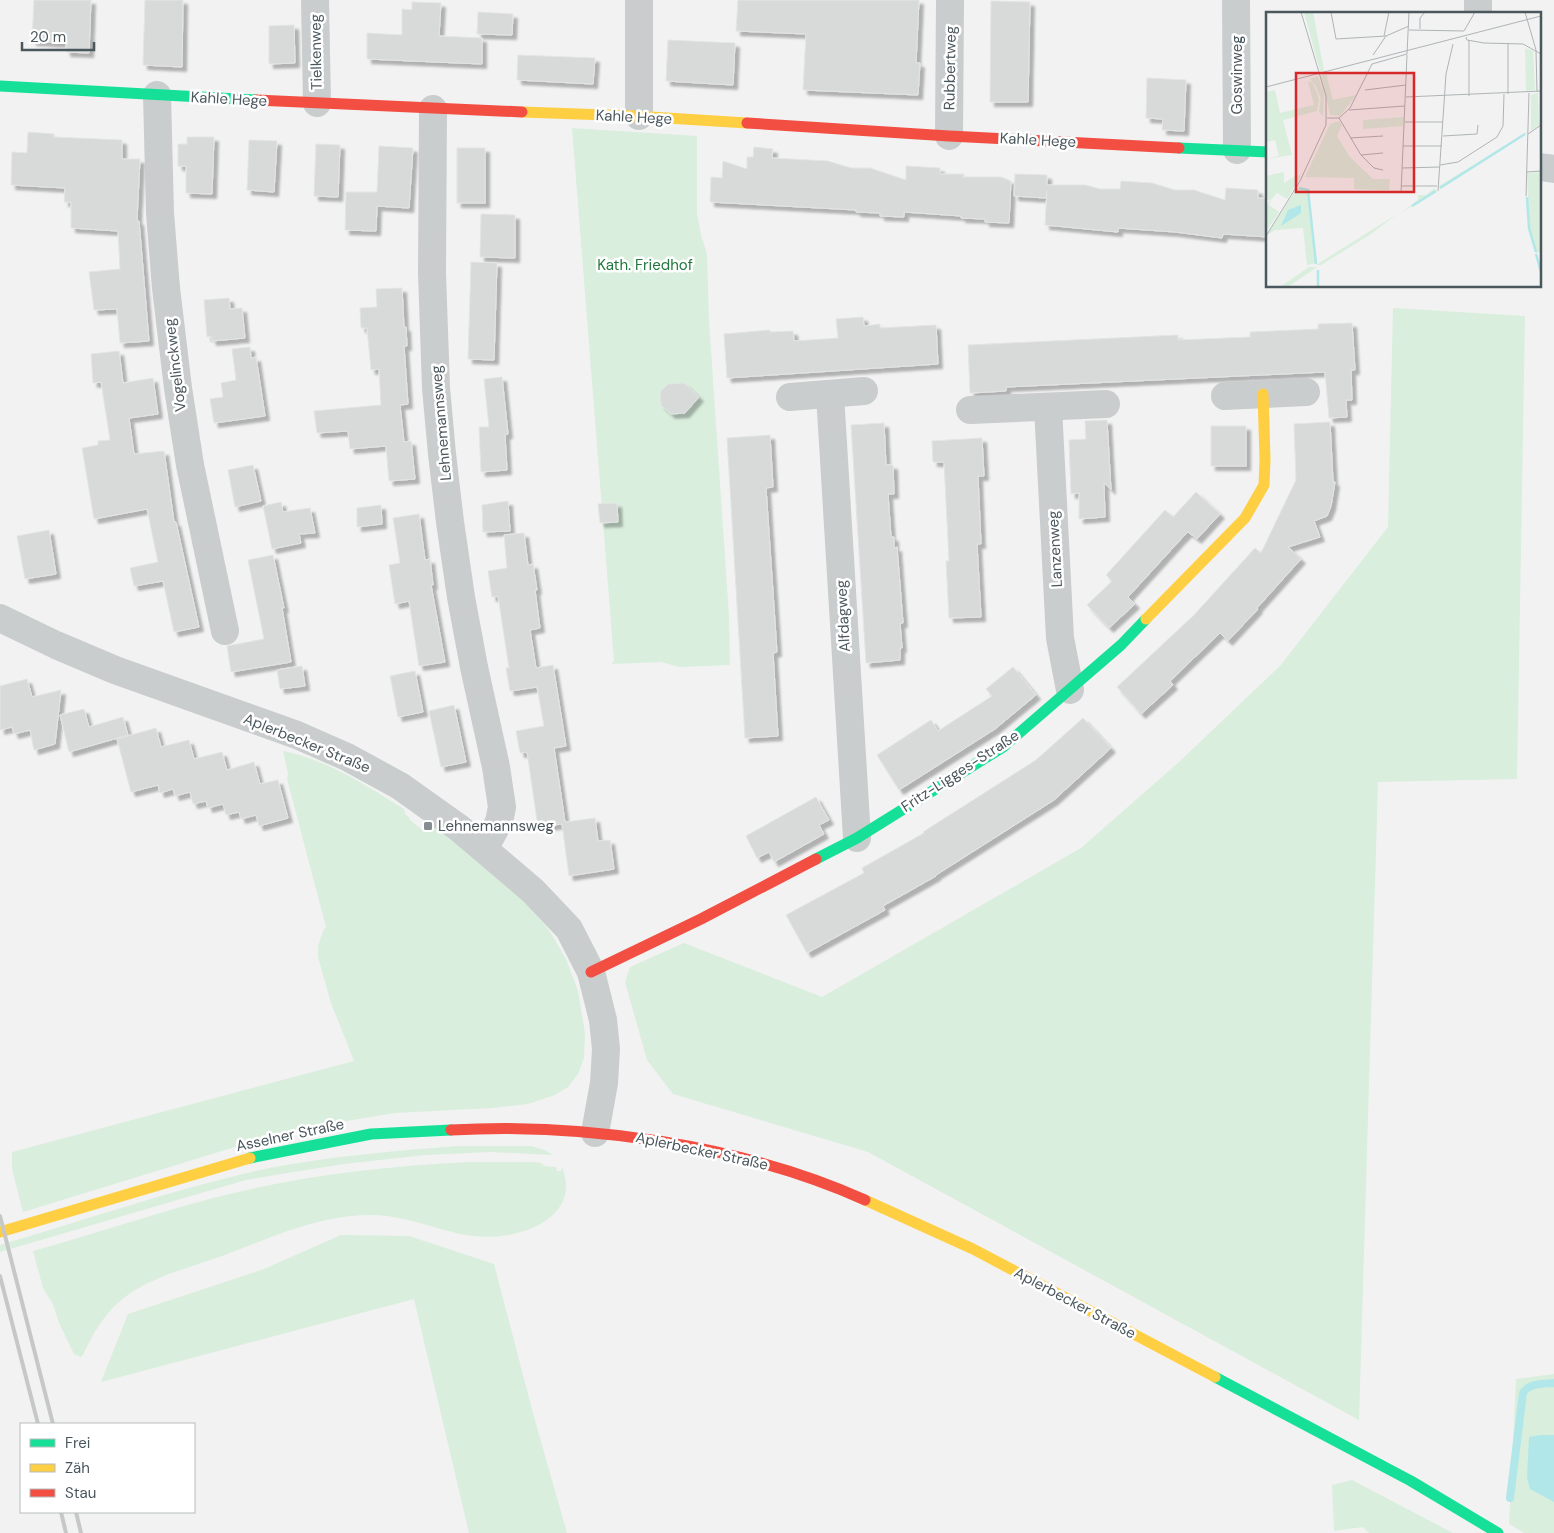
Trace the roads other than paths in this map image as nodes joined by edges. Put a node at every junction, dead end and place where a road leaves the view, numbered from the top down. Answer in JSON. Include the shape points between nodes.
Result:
{"nodes":[{"id":1,"x":315,"y":0,"type":"edge"},
{"id":2,"x":639,"y":0,"type":"edge"},
{"id":3,"x":950,"y":0,"type":"edge"},
{"id":4,"x":1236,"y":0,"type":"edge"},
{"id":5,"x":0,"y":86,"type":"edge"},
{"id":6,"x":157,"y":95,"type":"junction"},
{"id":7,"x":317,"y":103,"type":"junction"},
{"id":8,"x":434,"y":109,"type":"junction"},
{"id":9,"x":639,"y":116,"type":"junction"},
{"id":10,"x":949,"y":136,"type":"junction"},
{"id":11,"x":1237,"y":150,"type":"junction"},
{"id":12,"x":1266,"y":152,"type":"edge"},
{"id":13,"x":864,"y":391,"type":"dead end"},
{"id":14,"x":1306,"y":392,"type":"dead end"},
{"id":15,"x":830,"y":394,"type":"junction"},
{"id":16,"x":1263,"y":394,"type":"junction"},
{"id":17,"x":1226,"y":396,"type":"dead end"},
{"id":18,"x":790,"y":397,"type":"dead end"},
{"id":19,"x":1106,"y":404,"type":"dead end"},
{"id":20,"x":1048,"y":407,"type":"junction"},
{"id":21,"x":970,"y":410,"type":"dead end"},
{"id":22,"x":0,"y":618,"type":"edge"},
{"id":23,"x":225,"y":631,"type":"dead end"},
{"id":24,"x":1070,"y":690,"type":"junction"},
{"id":25,"x":857,"y":838,"type":"junction"},
{"id":26,"x":484,"y":849,"type":"junction"},
{"id":27,"x":591,"y":972,"type":"junction"},
{"id":28,"x":595,"y":1132,"type":"junction"},
{"id":29,"x":0,"y":1232,"type":"edge"},
{"id":30,"x":1498,"y":1533,"type":"edge"}],
"edges":[{"from":1,"to":7,"type":"street","name":"Tielkenweg"},
{"from":2,"to":9,"type":"street"},
{"from":3,"to":10,"type":"street","name":"Rubbertweg"},
{"from":4,"to":11,"type":"street","name":"Goswinweg"},
{"from":5,"to":6,"type":"street","name":"Kahle Hege"},
{"from":6,"to":7,"type":"street","name":"Kahle Hege"},
{"from":6,"to":23,"type":"street","name":"Vogelinckweg","via":[[160,213],[178,388],[190,465]]},
{"from":7,"to":8,"type":"street","name":"Kahle Hege"},
{"from":8,"to":9,"type":"street","name":"Kahle Hege"},
{"from":8,"to":26,"type":"street","name":"Lehnemannsweg","via":[[432,272],[442,454],[463,606],[502,807],[499,822]]},
{"from":9,"to":10,"type":"street","name":"Kahle Hege"},
{"from":10,"to":11,"type":"street","name":"Kahle Hege"},
{"from":11,"to":12,"type":"street","name":"Kahle Hege"},
{"from":13,"to":15,"type":"street"},
{"from":14,"to":16,"type":"street"},
{"from":15,"to":18,"type":"street"},
{"from":15,"to":25,"type":"street","name":"Alfdagweg"},
{"from":16,"to":17,"type":"street"},
{"from":16,"to":24,"type":"street","name":"Fritz-Ligges-Straße","via":[[1264,485],[1245,518],[1121,645]]},
{"from":19,"to":20,"type":"street"},
{"from":20,"to":21,"type":"street"},
{"from":20,"to":24,"type":"street","name":"Lanzenweg","via":[[1060,638]]},
{"from":22,"to":26,"type":"street","name":"Aplerbecker Straße","via":[[115,670],[296,735],[347,757],[400,786]]},
{"from":24,"to":25,"type":"street","name":"Fritz-Ligges-Straße","via":[[1003,747]]},
{"from":25,"to":27,"type":"street","name":"Fritz-Ligges-Straße","via":[[701,920]]},
{"from":26,"to":27,"type":"street","name":"Aplerbecker Straße","via":[[533,891],[569,929]]},
{"from":27,"to":28,"type":"street","name":"Aplerbecker Straße","via":[[603,1020],[606,1049]]},
{"from":28,"to":29,"type":"street","name":"Asselner Straße","via":[[496,1127],[347,1138],[234,1162]]},
{"from":28,"to":30,"type":"street","name":"Aplerbecker Straße","via":[[678,1144],[783,1168],[842,1189],[973,1249],[1403,1477]]}]}
